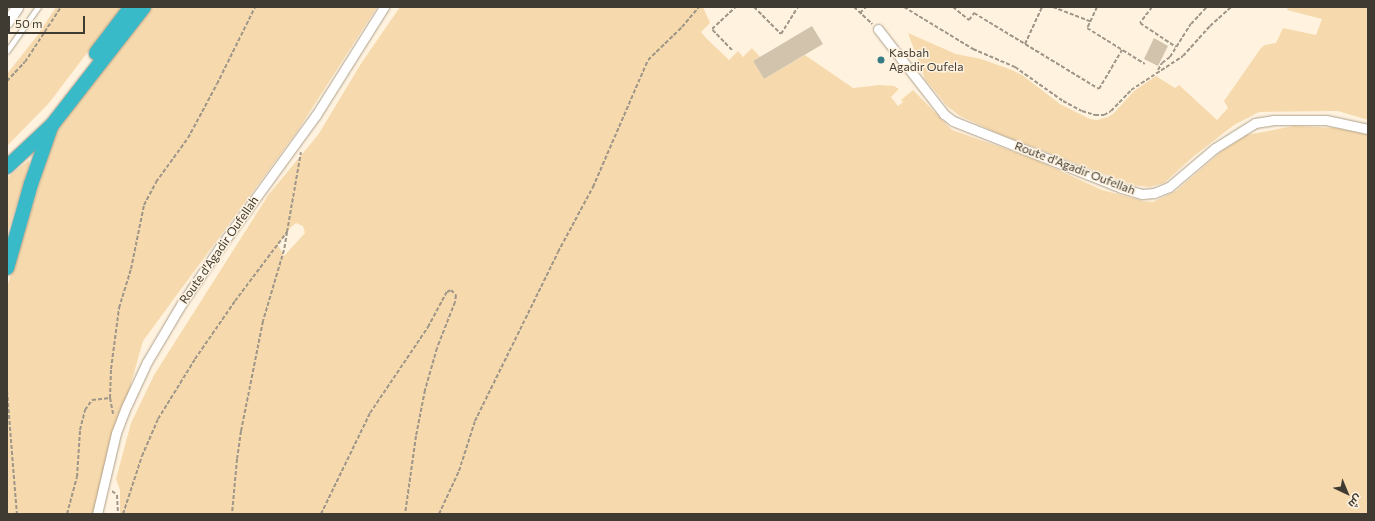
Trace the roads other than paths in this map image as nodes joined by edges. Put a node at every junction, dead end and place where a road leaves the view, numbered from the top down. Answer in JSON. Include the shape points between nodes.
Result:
{"nodes":[{"id":1,"x":17,"y":7,"type":"edge"},
{"id":2,"x":38,"y":7,"type":"edge"},
{"id":3,"x":131,"y":7,"type":"edge"},
{"id":4,"x":144,"y":7,"type":"edge"},
{"id":5,"x":384,"y":7,"type":"edge"},
{"id":6,"x":7,"y":22,"type":"edge"},
{"id":7,"x":878,"y":29,"type":"road end"},
{"id":8,"x":7,"y":51,"type":"edge"},
{"id":9,"x":52,"y":125,"type":"junction"},
{"id":10,"x":1368,"y":129,"type":"edge"},
{"id":11,"x":7,"y":155,"type":"edge"},
{"id":12,"x":7,"y":167,"type":"edge"},
{"id":13,"x":7,"y":268,"type":"edge"},
{"id":14,"x":97,"y":514,"type":"edge"}],
"edges":[{"from":1,"to":6,"type":"street"},
{"from":2,"to":8,"type":"lane"},
{"from":3,"to":11,"type":"highway","via":[[67,92]]},
{"from":4,"to":9,"type":"highway"},
{"from":5,"to":14,"type":"street","name":"Route d'Agadir Oufellah","via":[[302,137],[252,202],[182,303],[147,362],[116,432]]},
{"from":7,"to":10,"type":"street","name":"Route d'Agadir Oufellah","via":[[944,114],[954,121],[1137,193],[1154,193],[1169,187],[1215,148],[1255,123],[1273,120],[1326,120]]},
{"from":9,"to":12,"type":"highway"},
{"from":9,"to":13,"type":"highway","via":[[31,184]]}]}
